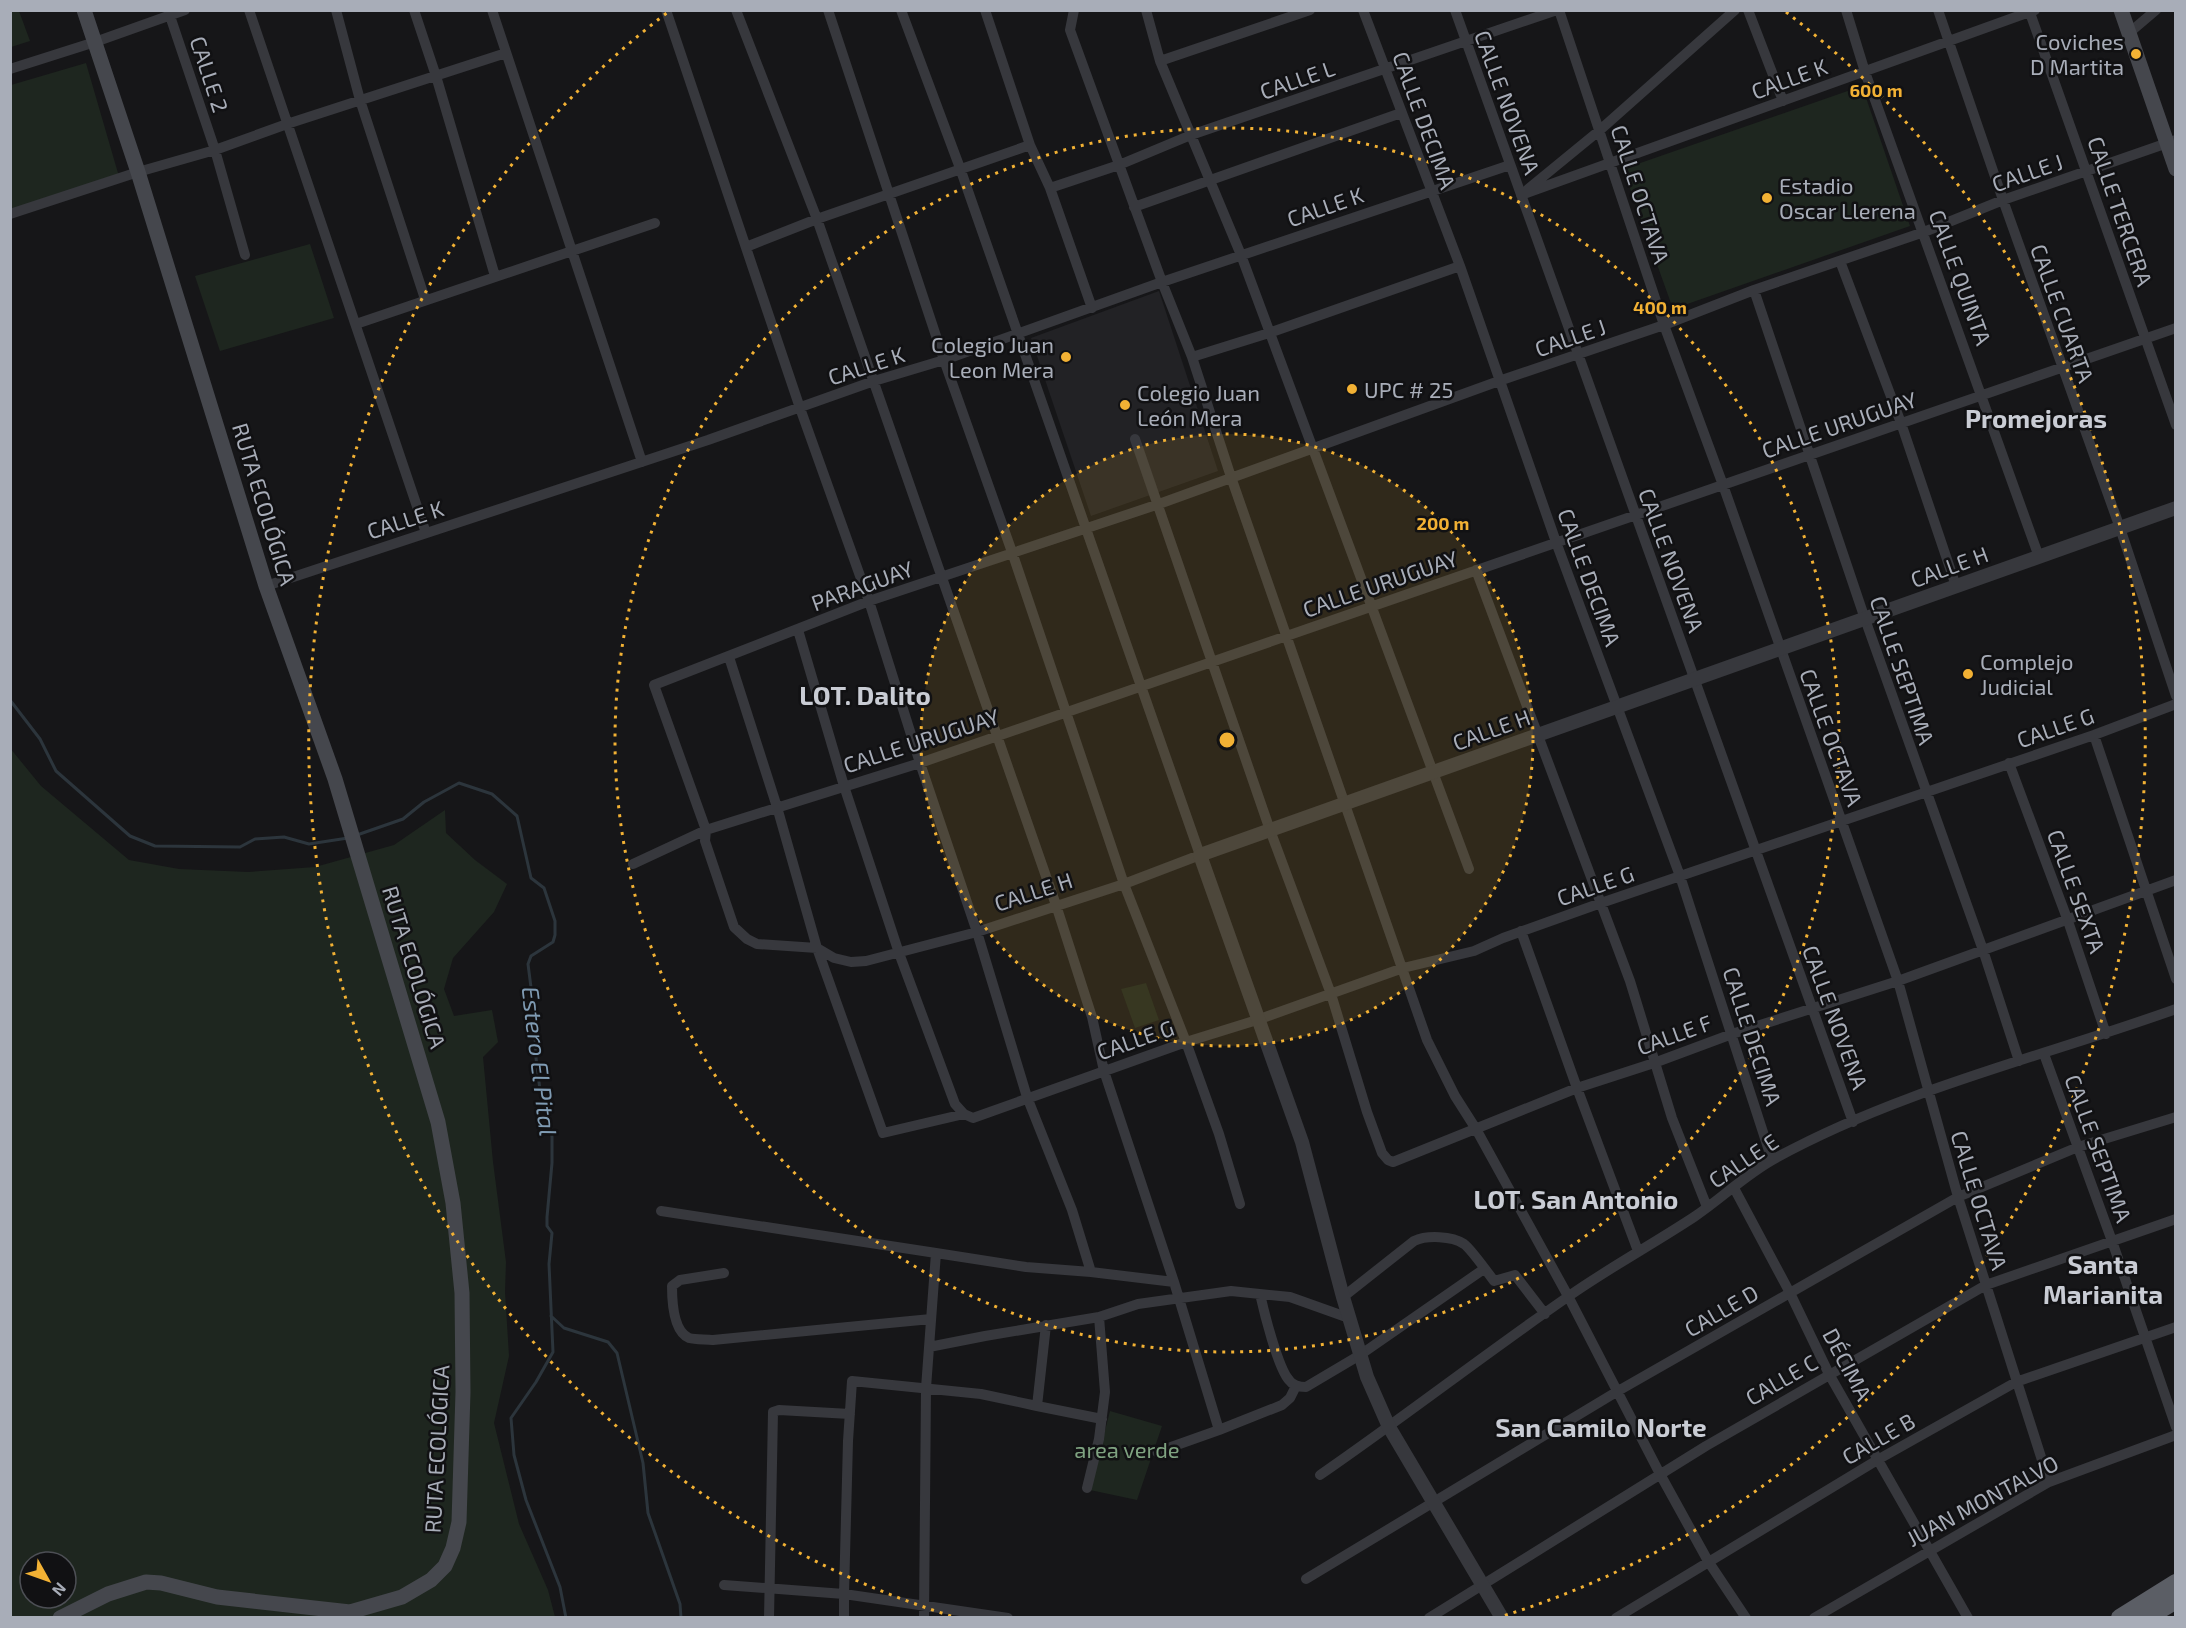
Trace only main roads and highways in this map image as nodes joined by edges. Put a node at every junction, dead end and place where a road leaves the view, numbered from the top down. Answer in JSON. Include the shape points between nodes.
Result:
{"nodes":[{"id":1,"x":84,"y":10,"type":"edge"},
{"id":2,"x":2121,"y":10,"type":"edge"},
{"id":3,"x":2171,"y":142,"type":"edge"},
{"id":4,"x":2175,"y":169,"type":"edge"},
{"id":5,"x":2175,"y":1583,"type":"edge"},
{"id":6,"x":2175,"y":1600,"type":"edge"},
{"id":7,"x":60,"y":1617,"type":"edge"},
{"id":8,"x":2120,"y":1617,"type":"edge"},
{"id":9,"x":2146,"y":1617,"type":"edge"}],
"edges":[{"from":1,"to":7,"type":"main road","name":"RUTA ECOLÓGICA","via":[[266,586],[335,779],[438,1122],[453,1203],[462,1293],[463,1370],[459,1522],[445,1566],[431,1580],[402,1597],[350,1612],[217,1597],[146,1582],[108,1594]]},
{"from":2,"to":3,"type":"main road"},
{"from":3,"to":4,"type":"main road"},
{"from":5,"to":8,"type":"highway"},
{"from":6,"to":9,"type":"highway"}]}
